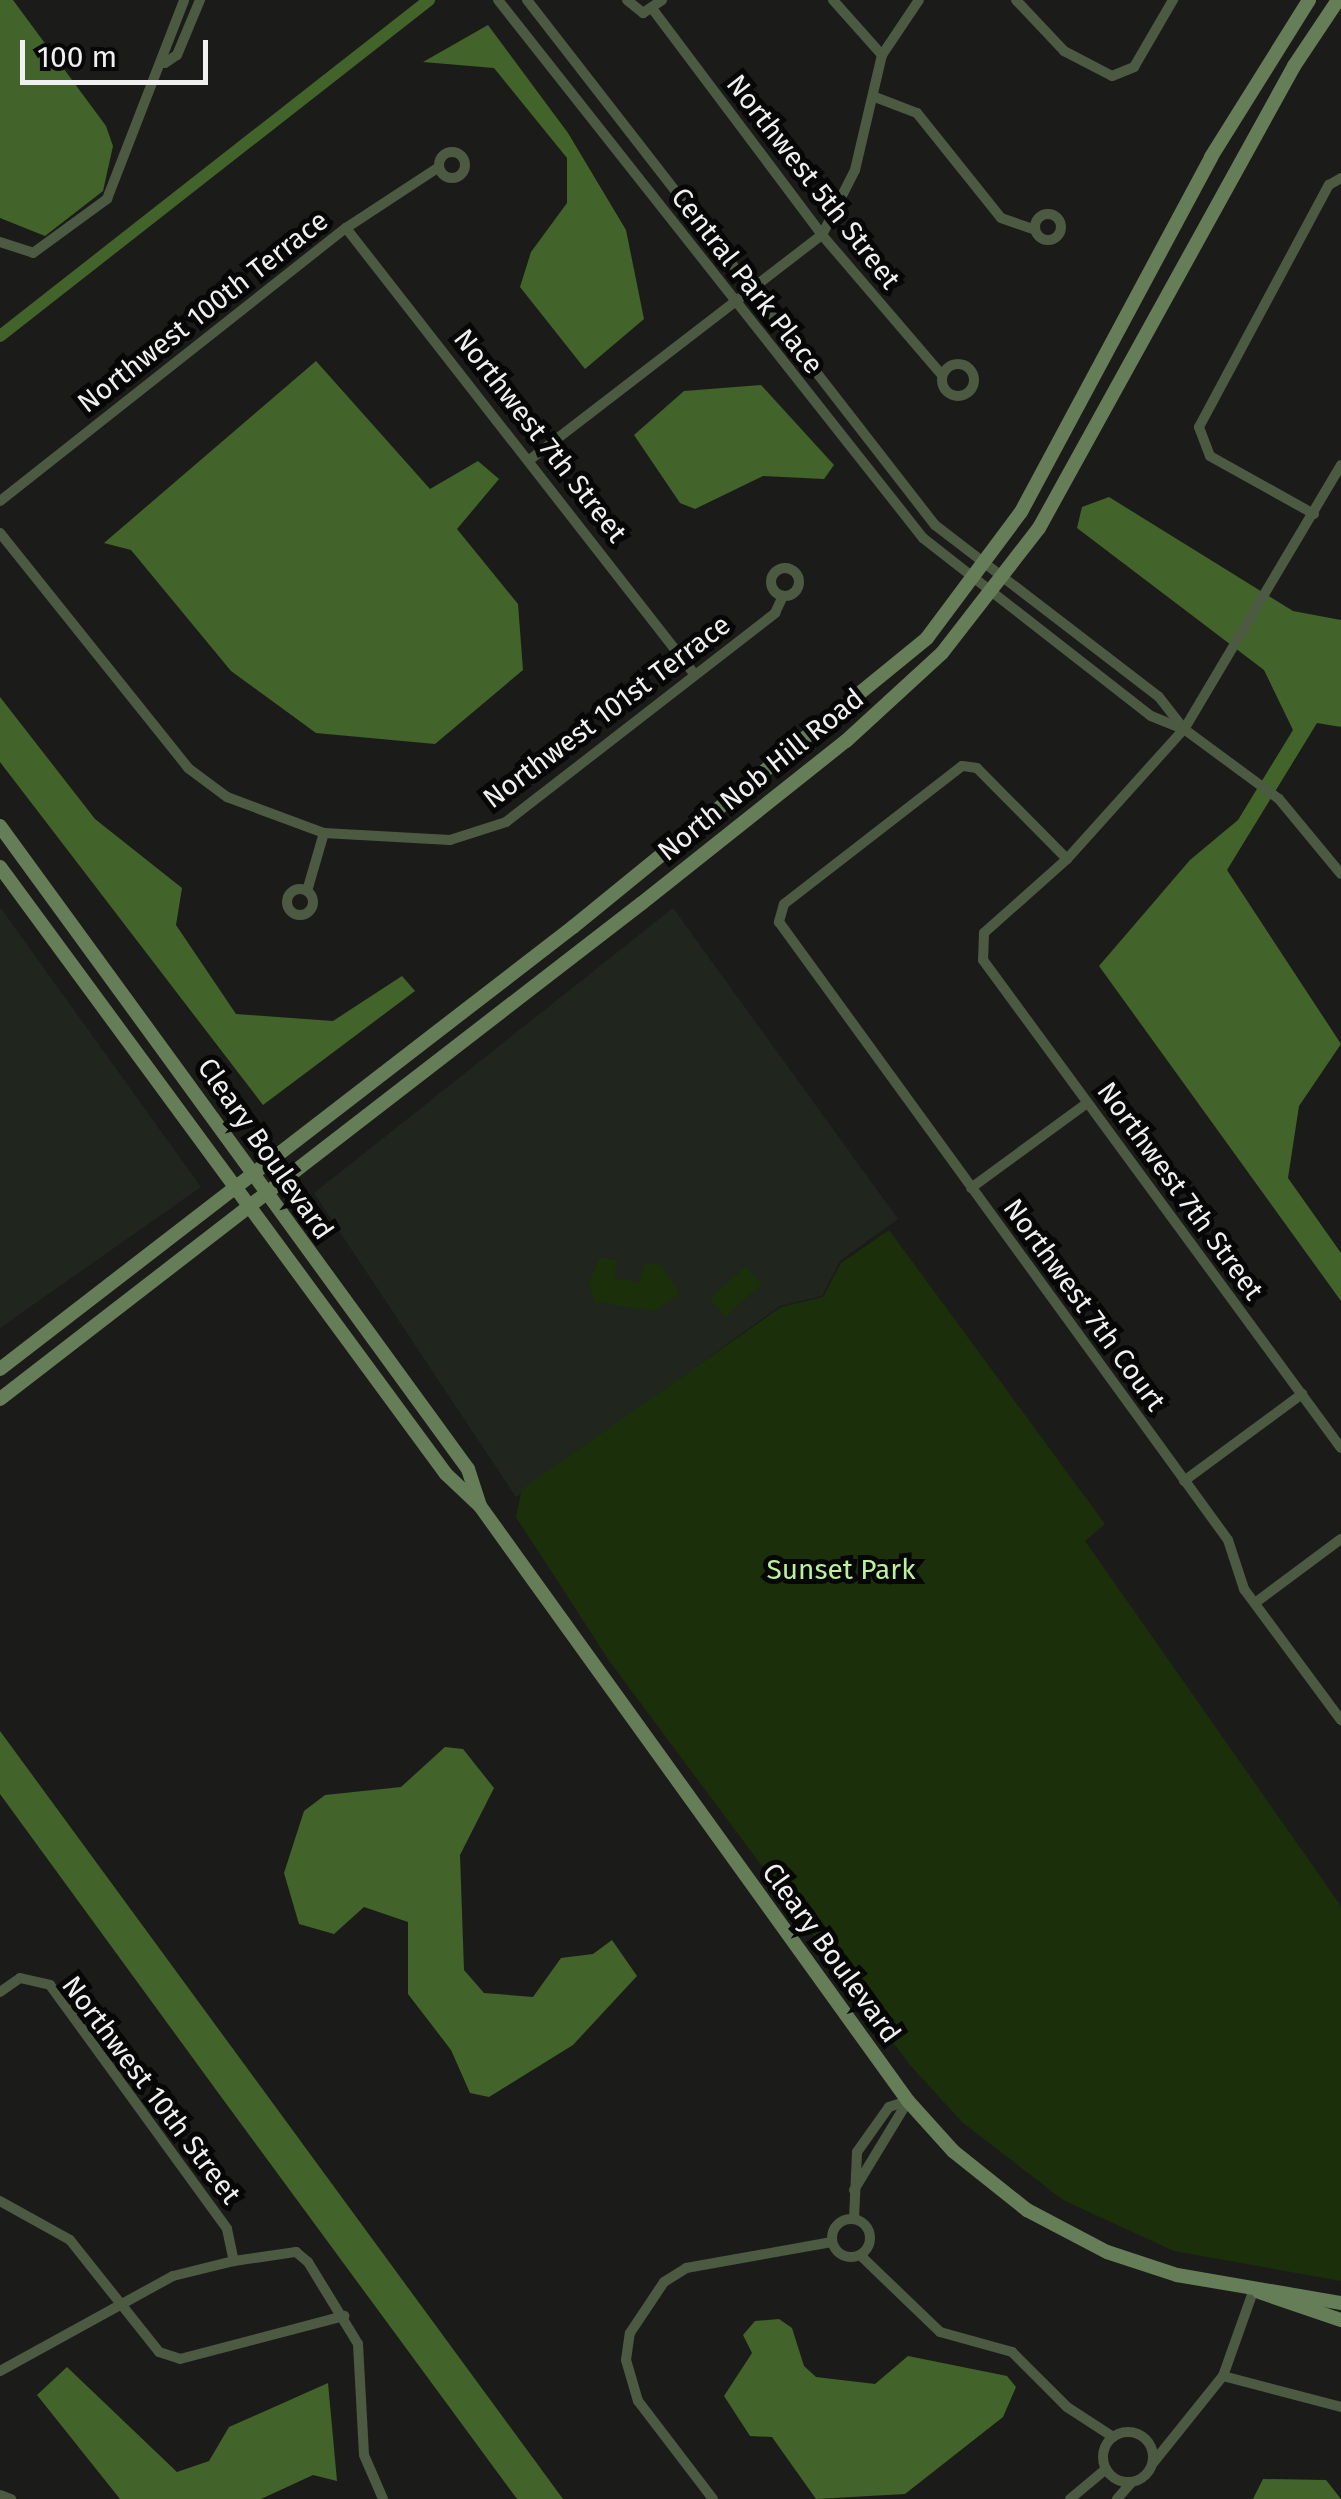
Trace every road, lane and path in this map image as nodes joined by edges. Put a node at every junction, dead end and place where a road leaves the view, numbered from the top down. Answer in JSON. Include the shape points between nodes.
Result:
{"nodes":[{"id":1,"x":184,"y":0,"type":"edge"},
{"id":2,"x":200,"y":0,"type":"edge"},
{"id":3,"x":498,"y":0,"type":"edge"},
{"id":4,"x":527,"y":0,"type":"edge"},
{"id":5,"x":627,"y":0,"type":"edge"},
{"id":6,"x":662,"y":0,"type":"edge"},
{"id":7,"x":834,"y":0,"type":"edge"},
{"id":8,"x":919,"y":0,"type":"edge"},
{"id":9,"x":1016,"y":0,"type":"edge"},
{"id":10,"x":1172,"y":0,"type":"edge"},
{"id":11,"x":1182,"y":0,"type":"edge"},
{"id":12,"x":1309,"y":0,"type":"edge"},
{"id":13,"x":1338,"y":0,"type":"edge"},
{"id":14,"x":654,"y":11,"type":"junction"},
{"id":15,"x":882,"y":56,"type":"junction"},
{"id":16,"x":166,"y":63,"type":"junction"},
{"id":17,"x":875,"y":97,"type":"junction"},
{"id":18,"x":439,"y":166,"type":"dead end"},
{"id":19,"x":1341,"y":178,"type":"edge"},
{"id":20,"x":346,"y":228,"type":"junction"},
{"id":21,"x":1035,"y":230,"type":"dead end"},
{"id":22,"x":822,"y":234,"type":"junction"},
{"id":23,"x":0,"y":242,"type":"edge"},
{"id":24,"x":752,"y":288,"type":"junction"},
{"id":25,"x":734,"y":302,"type":"junction"},
{"id":26,"x":942,"y":375,"type":"dead end"},
{"id":27,"x":532,"y":458,"type":"junction"},
{"id":28,"x":1341,"y":465,"type":"edge"},
{"id":29,"x":0,"y":500,"type":"edge"},
{"id":30,"x":1314,"y":514,"type":"junction"},
{"id":31,"x":0,"y":534,"type":"edge"},
{"id":32,"x":984,"y":562,"type":"junction"},
{"id":33,"x":1004,"y":578,"type":"junction"},
{"id":34,"x":972,"y":579,"type":"junction"},
{"id":35,"x":992,"y":595,"type":"junction"},
{"id":36,"x":784,"y":596,"type":"dead end"},
{"id":37,"x":695,"y":676,"type":"junction"},
{"id":38,"x":1184,"y":729,"type":"junction"},
{"id":39,"x":0,"y":826,"type":"edge"},
{"id":40,"x":324,"y":833,"type":"junction"},
{"id":41,"x":1067,"y":859,"type":"junction"},
{"id":42,"x":0,"y":866,"type":"edge"},
{"id":43,"x":1341,"y":874,"type":"edge"},
{"id":44,"x":307,"y":891,"type":"dead end"},
{"id":45,"x":1087,"y":1102,"type":"junction"},
{"id":46,"x":252,"y":1172,"type":"junction"},
{"id":47,"x":234,"y":1187,"type":"junction"},
{"id":48,"x":971,"y":1188,"type":"junction"},
{"id":49,"x":266,"y":1192,"type":"junction"},
{"id":50,"x":248,"y":1206,"type":"junction"},
{"id":51,"x":0,"y":1369,"type":"edge"},
{"id":52,"x":1302,"y":1394,"type":"junction"},
{"id":53,"x":0,"y":1399,"type":"edge"},
{"id":54,"x":1341,"y":1448,"type":"edge"},
{"id":55,"x":1184,"y":1481,"type":"junction"},
{"id":56,"x":480,"y":1506,"type":"junction"},
{"id":57,"x":1341,"y":1539,"type":"edge"},
{"id":58,"x":1255,"y":1603,"type":"junction"},
{"id":59,"x":1341,"y":1720,"type":"edge"},
{"id":60,"x":0,"y":1992,"type":"edge"},
{"id":61,"x":908,"y":2101,"type":"junction"},
{"id":62,"x":854,"y":2190,"type":"junction"},
{"id":63,"x":0,"y":2201,"type":"edge"},
{"id":64,"x":854,"y":2218,"type":"junction"},
{"id":65,"x":832,"y":2242,"type":"junction"},
{"id":66,"x":860,"y":2255,"type":"junction"},
{"id":67,"x":234,"y":2261,"type":"junction"},
{"id":68,"x":1254,"y":2289,"type":"junction"},
{"id":69,"x":1341,"y":2303,"type":"edge"},
{"id":70,"x":116,"y":2307,"type":"junction"},
{"id":71,"x":344,"y":2316,"type":"junction"},
{"id":72,"x":1341,"y":2320,"type":"edge"},
{"id":73,"x":0,"y":2370,"type":"edge"},
{"id":74,"x":1222,"y":2376,"type":"junction"},
{"id":75,"x":1341,"y":2407,"type":"edge"},
{"id":76,"x":1113,"y":2437,"type":"junction"},
{"id":77,"x":1153,"y":2463,"type":"junction"},
{"id":78,"x":1106,"y":2469,"type":"junction"},
{"id":79,"x":1131,"y":2482,"type":"junction"},
{"id":80,"x":0,"y":2495,"type":"edge"},
{"id":81,"x":11,"y":2499,"type":"edge"},
{"id":82,"x":383,"y":2499,"type":"edge"},
{"id":83,"x":713,"y":2499,"type":"edge"},
{"id":84,"x":1070,"y":2499,"type":"edge"},
{"id":85,"x":1118,"y":2499,"type":"edge"}],
"edges":[{"from":1,"to":16,"type":"street"},
{"from":2,"to":16,"type":"street","via":[[178,55]]},
{"from":3,"to":25,"type":"street","name":"Central Park Place"},
{"from":4,"to":24,"type":"street","name":"Central Park Place"},
{"from":5,"to":14,"type":"street","via":[[637,12]]},
{"from":6,"to":14,"type":"street"},
{"from":7,"to":15,"type":"street"},
{"from":8,"to":15,"type":"street"},
{"from":9,"to":10,"type":"street","via":[[1064,51],[1112,76],[1134,67]]},
{"from":10,"to":11,"type":"street"},
{"from":12,"to":32,"type":"main road","name":"North Nob Hill Road","via":[[1211,157],[1021,512]]},
{"from":13,"to":33,"type":"main road","name":"North Nob Hill Road"},
{"from":14,"to":22,"type":"street","name":"Northwest 5th Street"},
{"from":15,"to":17,"type":"street"},
{"from":16,"to":23,"type":"street","via":[[107,199],[33,253]]},
{"from":17,"to":21,"type":"street","via":[[918,113],[1001,218]]},
{"from":17,"to":22,"type":"street","via":[[839,212]]},
{"from":18,"to":20,"type":"street","name":"Northwest 100th Terrace"},
{"from":19,"to":30,"type":"street","via":[[1329,185],[1199,427],[1200,444]]},
{"from":20,"to":27,"type":"street","name":"Northwest 7th Street"},
{"from":20,"to":29,"type":"street","name":"Northwest 100th Terrace"},
{"from":22,"to":24,"type":"street"},
{"from":22,"to":26,"type":"street","name":"Northwest 5th Street"},
{"from":24,"to":25,"type":"street"},
{"from":24,"to":32,"type":"street","name":"Central Park Place","via":[[936,525]]},
{"from":25,"to":27,"type":"street"},
{"from":25,"to":34,"type":"street","name":"Central Park Place","via":[[923,538]]},
{"from":27,"to":37,"type":"street","name":"Northwest 7th Street"},
{"from":28,"to":30,"type":"street"},
{"from":30,"to":38,"type":"street"},
{"from":31,"to":40,"type":"street","name":"Northwest 101st Terrace","via":[[188,768],[227,797]]},
{"from":32,"to":33,"type":"street","name":"Central Park Place"},
{"from":32,"to":34,"type":"main road","name":"North Nob Hill Road"},
{"from":33,"to":35,"type":"main road","name":"North Nob Hill Road"},
{"from":33,"to":38,"type":"street","name":"Central Park Place","via":[[1159,697]]},
{"from":34,"to":35,"type":"street","name":"Central Park Place"},
{"from":34,"to":46,"type":"main road","name":"North Nob Hill Road","via":[[875,687]]},
{"from":35,"to":38,"type":"street","name":"Central Park Place","via":[[1150,716]]},
{"from":35,"to":49,"type":"main road","name":"North Nob Hill Road","via":[[846,741]]},
{"from":36,"to":37,"type":"street","name":"Northwest 101st Terrace","via":[[774,613]]},
{"from":37,"to":40,"type":"street","name":"Northwest 101st Terrace","via":[[479,834],[450,840]]},
{"from":38,"to":41,"type":"street"},
{"from":38,"to":43,"type":"street","via":[[1280,799]]},
{"from":39,"to":46,"type":"main road","name":"Cleary Boulevard"},
{"from":40,"to":44,"type":"street"},
{"from":41,"to":45,"type":"street","name":"Northwest 7th Street","via":[[984,933],[983,960]]},
{"from":41,"to":48,"type":"street","name":"Northwest 7th Court","via":[[977,768],[962,766],[784,904],[778,922]]},
{"from":42,"to":47,"type":"main road","name":"Cleary Boulevard"},
{"from":45,"to":48,"type":"street"},
{"from":45,"to":52,"type":"street","name":"Northwest 7th Street"},
{"from":46,"to":47,"type":"main road","name":"North Nob Hill Road"},
{"from":46,"to":49,"type":"main road","name":"Cleary Boulevard"},
{"from":47,"to":50,"type":"main road","name":"Cleary Boulevard"},
{"from":47,"to":51,"type":"main road","name":"North Nob Hill Road"},
{"from":48,"to":55,"type":"street","name":"Northwest 7th Court"},
{"from":49,"to":50,"type":"main road","name":"North Nob Hill Road"},
{"from":49,"to":56,"type":"main road","name":"Cleary Boulevard","via":[[468,1469]]},
{"from":50,"to":53,"type":"main road","name":"North Nob Hill Road"},
{"from":50,"to":56,"type":"main road","name":"Cleary Boulevard","via":[[446,1474]]},
{"from":52,"to":54,"type":"street","name":"Northwest 7th Street"},
{"from":52,"to":55,"type":"street"},
{"from":55,"to":58,"type":"street","name":"Northwest 7th Court","via":[[1228,1540]]},
{"from":56,"to":61,"type":"main road","name":"Cleary Boulevard"},
{"from":57,"to":58,"type":"street"},
{"from":58,"to":59,"type":"street","name":"Northwest 7th Court"},
{"from":60,"to":67,"type":"street","name":"Northwest 10th Street","via":[[33,1977],[50,1986],[227,2230]]},
{"from":61,"to":62,"type":"street"},
{"from":61,"to":62,"type":"street","via":[[889,2107],[857,2152]]},
{"from":61,"to":68,"type":"main road","name":"Cleary Boulevard","via":[[973,2170],[1049,2223],[1136,2263]]},
{"from":62,"to":64,"type":"street"},
{"from":63,"to":70,"type":"street","via":[[70,2240]]},
{"from":64,"to":65,"type":"street","via":[[838,2223]]},
{"from":64,"to":66,"type":"street","via":[[870,2233]]},
{"from":65,"to":66,"type":"street","via":[[841,2254]]},
{"from":65,"to":83,"type":"street","via":[[686,2268],[643,2307],[626,2360],[638,2402]]},
{"from":66,"to":76,"type":"street","via":[[940,2332],[1012,2352],[1068,2407]]},
{"from":67,"to":70,"type":"street","via":[[173,2276]]},
{"from":67,"to":71,"type":"street","via":[[296,2252]]},
{"from":68,"to":69,"type":"main road","name":"Cleary Boulevard"},
{"from":68,"to":72,"type":"main road","name":"Cleary Boulevard"},
{"from":68,"to":74,"type":"street"},
{"from":70,"to":71,"type":"street","via":[[159,2352],[180,2359]]},
{"from":70,"to":73,"type":"street"},
{"from":71,"to":82,"type":"street","via":[[358,2344],[364,2456]]},
{"from":74,"to":75,"type":"street"},
{"from":74,"to":77,"type":"street"},
{"from":76,"to":77,"type":"street","via":[[1142,2436]]},
{"from":76,"to":78,"type":"street","via":[[1103,2452]]},
{"from":77,"to":79,"type":"street"},
{"from":78,"to":79,"type":"street"},
{"from":78,"to":84,"type":"street"},
{"from":79,"to":85,"type":"street"},
{"from":80,"to":81,"type":"street"}]}
